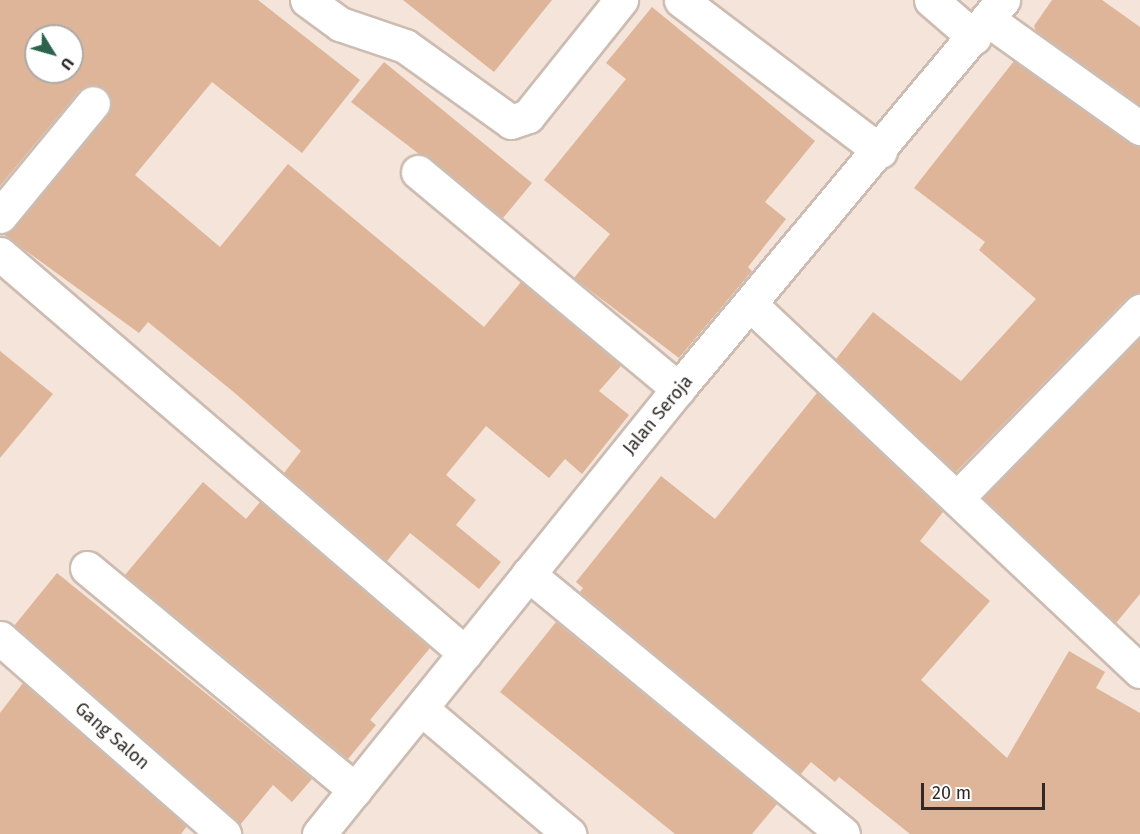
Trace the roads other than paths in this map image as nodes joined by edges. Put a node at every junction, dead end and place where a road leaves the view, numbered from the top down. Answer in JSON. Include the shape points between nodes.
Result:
{"nodes":[{"id":1,"x":307,"y":0,"type":"edge"},
{"id":2,"x":621,"y":0,"type":"edge"},
{"id":3,"x":681,"y":0,"type":"edge"},
{"id":4,"x":931,"y":0,"type":"edge"},
{"id":5,"x":988,"y":18,"type":"edge"},
{"id":6,"x":93,"y":104,"type":"dead end"},
{"id":7,"x":1140,"y":128,"type":"edge"},
{"id":8,"x":880,"y":151,"type":"junction"},
{"id":9,"x":418,"y":172,"type":"dead end"},
{"id":10,"x":0,"y":216,"type":"edge"},
{"id":11,"x":0,"y":254,"type":"edge"},
{"id":12,"x":751,"y":305,"type":"junction"},
{"id":13,"x":1140,"y":311,"type":"edge"},
{"id":14,"x":678,"y":389,"type":"junction"},
{"id":15,"x":957,"y":498,"type":"junction"},
{"id":16,"x":87,"y":568,"type":"dead end"},
{"id":17,"x":528,"y":574,"type":"junction"},
{"id":18,"x":0,"y":638,"type":"edge"},
{"id":19,"x":465,"y":653,"type":"junction"},
{"id":20,"x":1140,"y":670,"type":"edge"},
{"id":21,"x":423,"y":710,"type":"junction"},
{"id":22,"x":355,"y":790,"type":"junction"},
{"id":23,"x":224,"y":834,"type":"edge"},
{"id":24,"x":319,"y":834,"type":"edge"},
{"id":25,"x":569,"y":834,"type":"edge"},
{"id":26,"x":843,"y":834,"type":"edge"}],
"edges":[{"from":1,"to":2,"type":"street","via":[[340,24],[405,46],[510,122],[528,116]]},
{"from":3,"to":8,"type":"street"},
{"from":4,"to":5,"type":"street"},
{"from":5,"to":7,"type":"street"},
{"from":5,"to":8,"type":"street","name":"Jalan Seroja"},
{"from":6,"to":10,"type":"street"},
{"from":8,"to":12,"type":"street","name":"Jalan Seroja"},
{"from":9,"to":14,"type":"street"},
{"from":11,"to":19,"type":"street"},
{"from":12,"to":14,"type":"street","name":"Jalan Seroja"},
{"from":12,"to":15,"type":"street"},
{"from":13,"to":15,"type":"street"},
{"from":14,"to":17,"type":"street","name":"Jalan Seroja"},
{"from":15,"to":20,"type":"street"},
{"from":16,"to":22,"type":"street"},
{"from":17,"to":19,"type":"street","name":"Jalan Seroja"},
{"from":17,"to":26,"type":"street"},
{"from":18,"to":23,"type":"street","name":"Gang Salon"},
{"from":19,"to":21,"type":"street","name":"Jalan Seroja"},
{"from":21,"to":22,"type":"street","name":"Jalan Seroja"},
{"from":21,"to":25,"type":"street"},
{"from":22,"to":24,"type":"street","name":"Jalan Seroja"}]}
